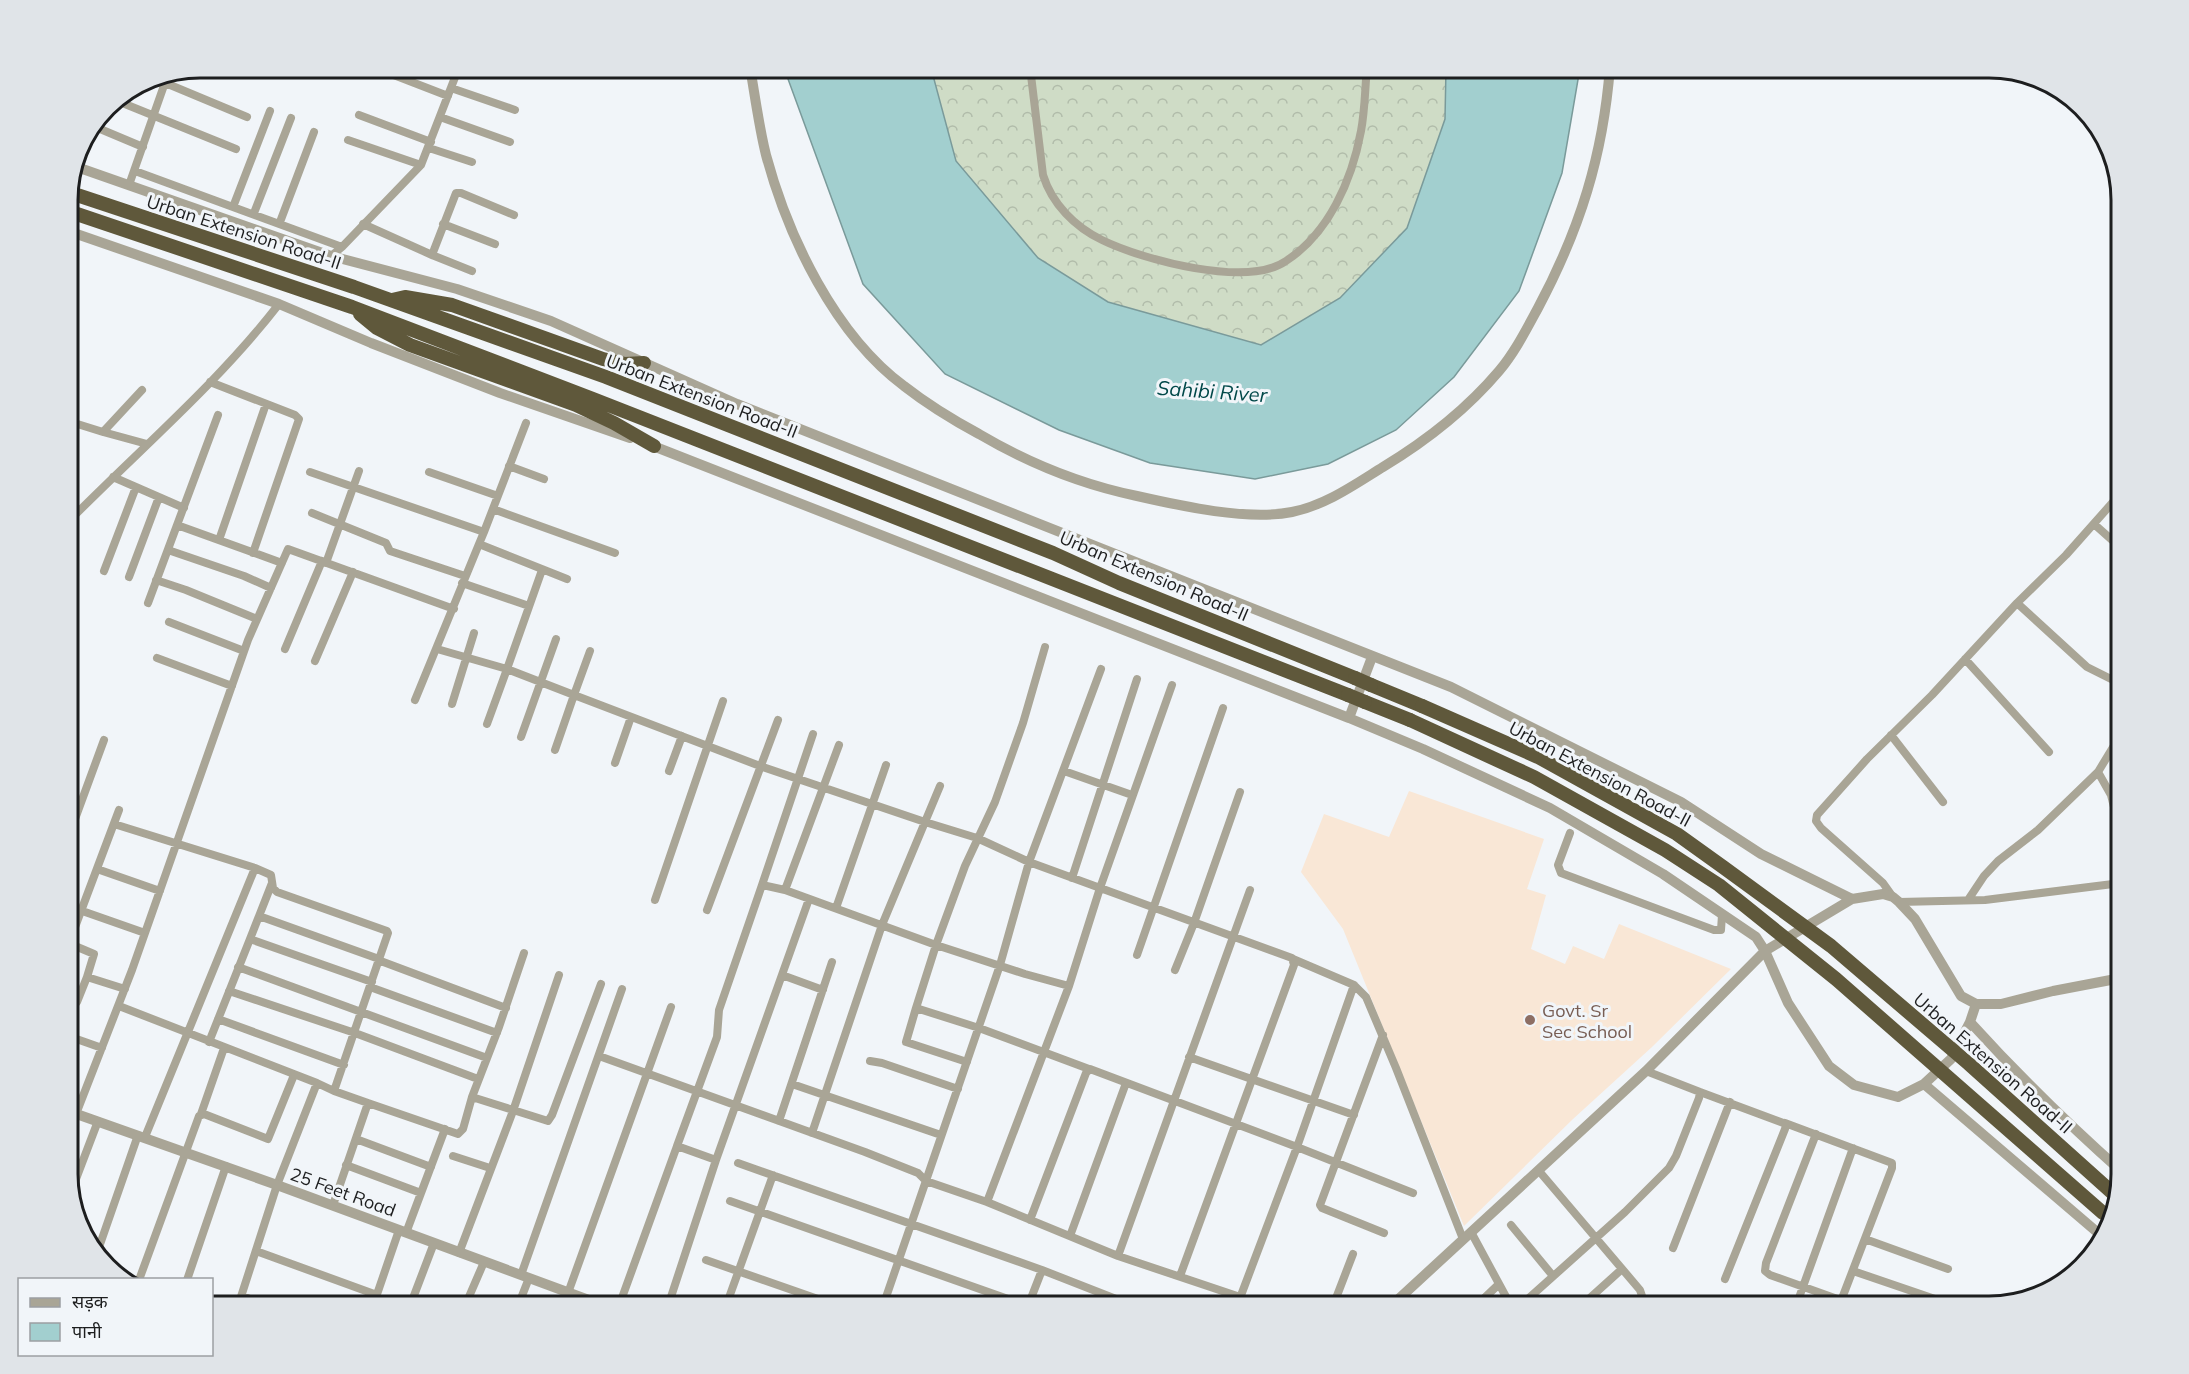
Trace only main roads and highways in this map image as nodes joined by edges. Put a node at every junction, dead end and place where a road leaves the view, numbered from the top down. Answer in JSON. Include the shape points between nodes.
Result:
{"nodes":[{"id":1,"x":78,"y":195,"type":"edge"},
{"id":2,"x":78,"y":214,"type":"edge"},
{"id":3,"x":390,"y":300,"type":"junction"},
{"id":4,"x":352,"y":307,"type":"junction"},
{"id":5,"x":644,"y":363,"type":"road end"},
{"id":6,"x":654,"y":446,"type":"road end"},
{"id":7,"x":2110,"y":1191,"type":"edge"},
{"id":8,"x":2104,"y":1214,"type":"edge"}],
"edges":[{"from":1,"to":3,"type":"highway","name":"Urban Extension Road-II"},
{"from":2,"to":4,"type":"highway","name":"Urban Extension Road-II"},
{"from":3,"to":5,"type":"highway","via":[[405,297],[452,305],[603,359]]},
{"from":3,"to":7,"type":"highway","name":"Urban Extension Road-II","bridge":true,"via":[[606,377],[1042,549],[1538,757],[1677,834],[1831,946]]},
{"from":4,"to":6,"type":"highway","via":[[377,328],[410,345],[576,405]]},
{"from":4,"to":8,"type":"highway","name":"Urban Extension Road-II","bridge":true,"via":[[1348,695],[1534,777],[1665,850],[1719,885],[1836,979]]}]}
